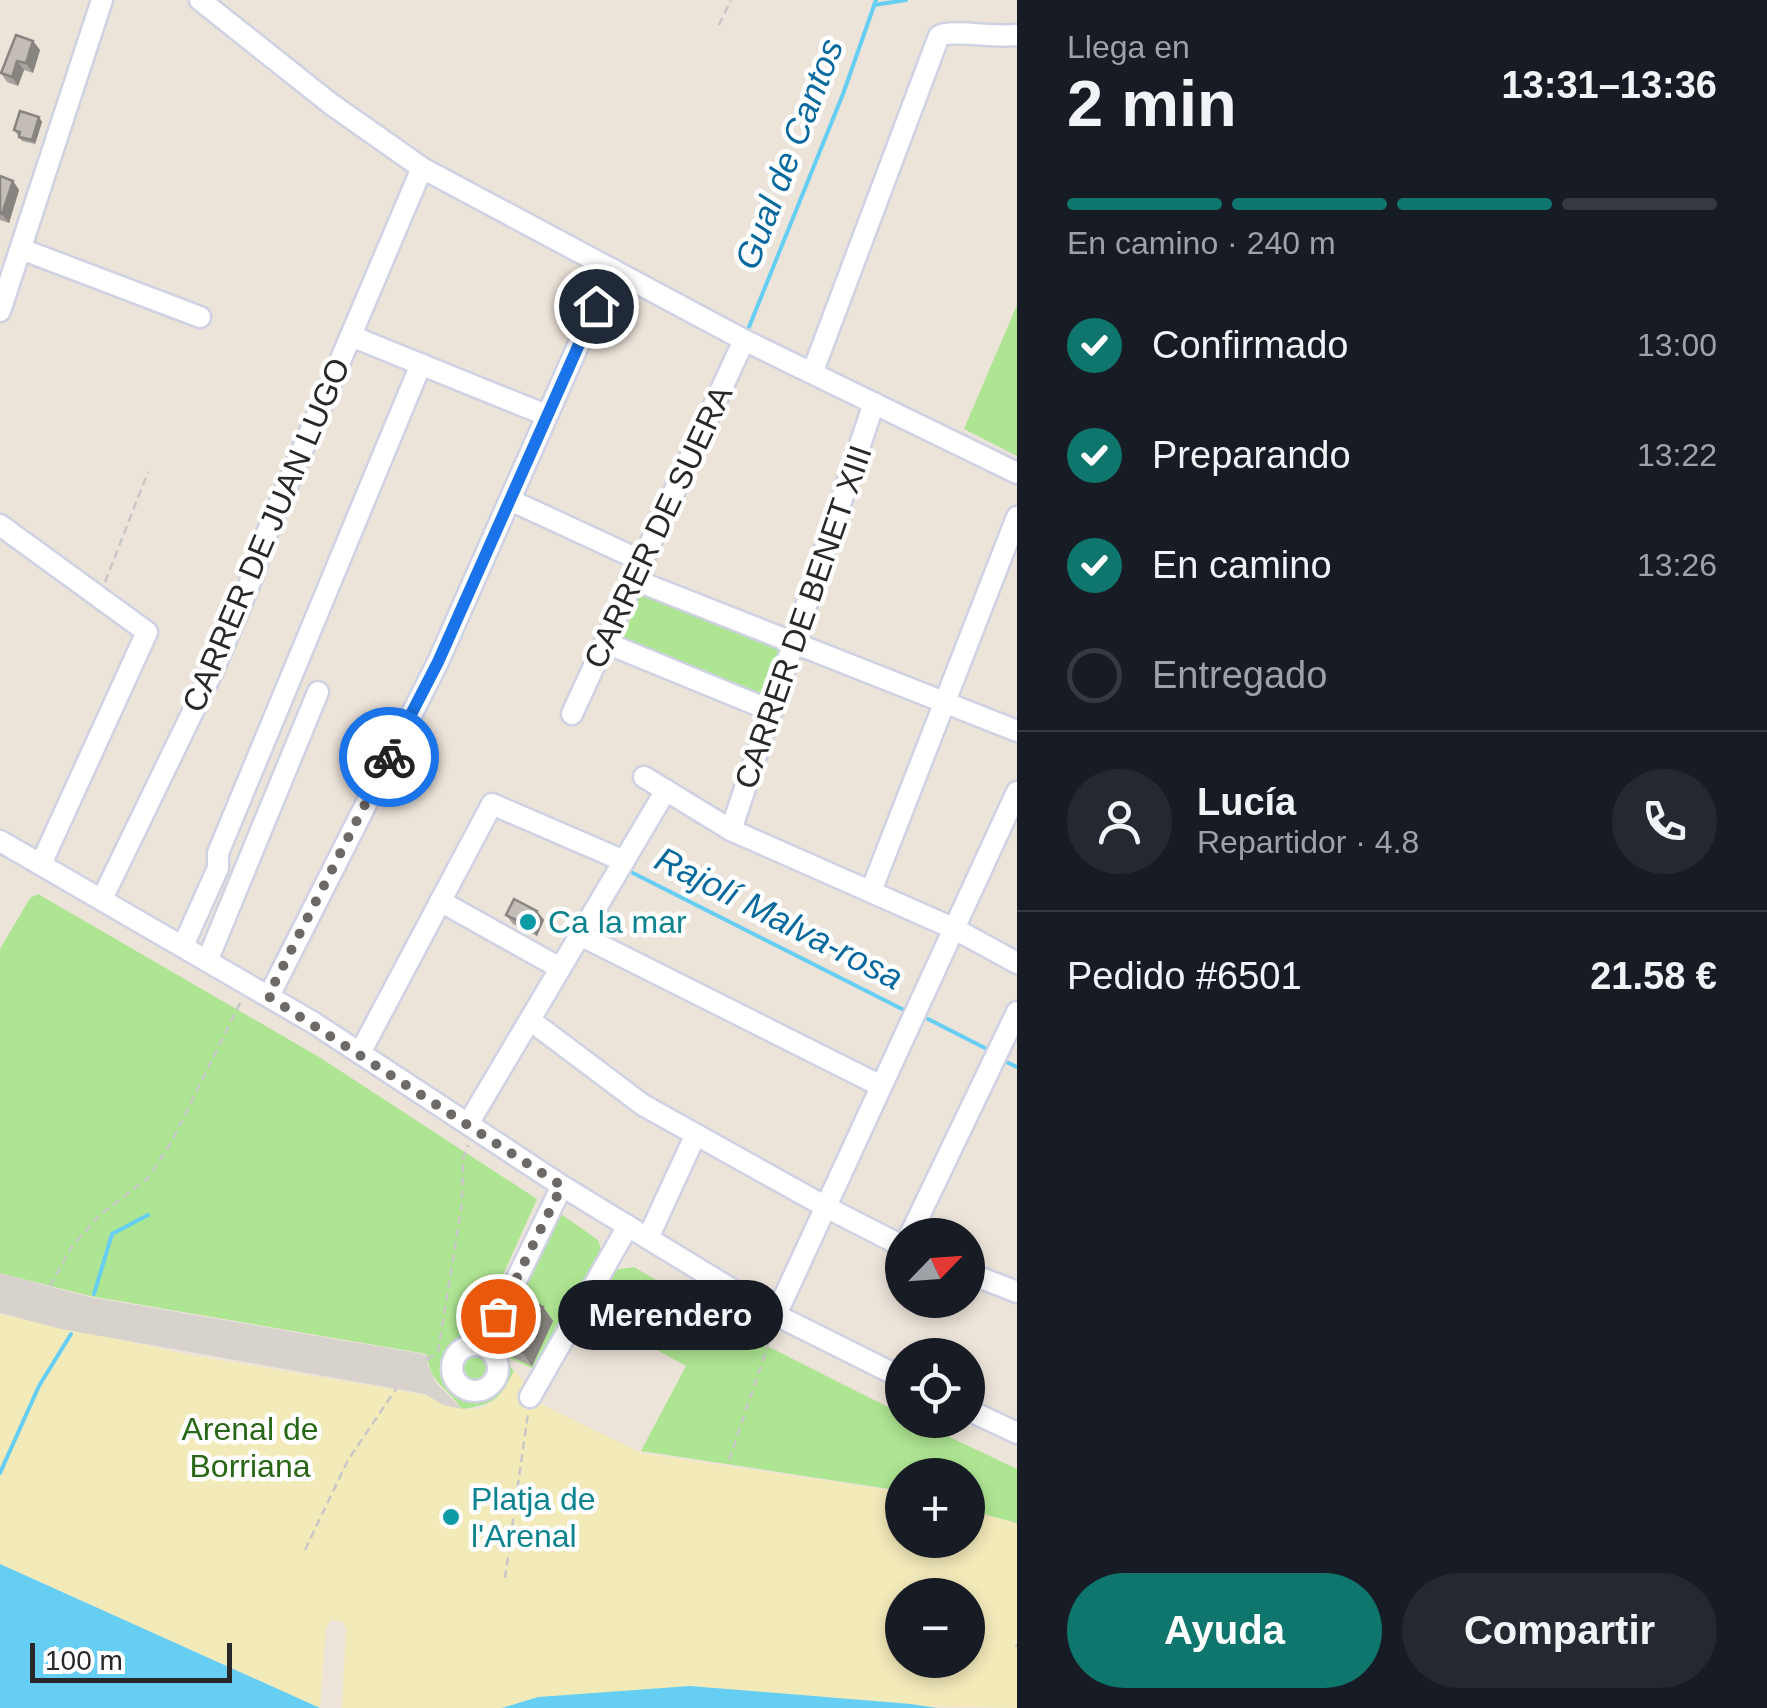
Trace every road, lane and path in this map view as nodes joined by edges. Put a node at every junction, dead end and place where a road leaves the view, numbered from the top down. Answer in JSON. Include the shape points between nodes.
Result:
{"nodes":[{"id":1,"x":102,"y":0,"type":"edge"},
{"id":2,"x":200,"y":0,"type":"edge"},
{"id":3,"x":730,"y":0,"type":"edge"},
{"id":4,"x":719,"y":25,"type":"dead end"},
{"id":5,"x":1017,"y":35,"type":"edge"},
{"id":6,"x":422,"y":168,"type":"junction"},
{"id":7,"x":21,"y":250,"type":"junction"},
{"id":8,"x":612,"y":270,"type":"junction"},
{"id":9,"x":0,"y":311,"type":"edge"},
{"id":10,"x":200,"y":317,"type":"dead end"},
{"id":11,"x":351,"y":336,"type":"junction"},
{"id":12,"x":744,"y":340,"type":"junction"},
{"id":13,"x":420,"y":364,"type":"junction"},
{"id":14,"x":813,"y":367,"type":"junction"},
{"id":15,"x":874,"y":403,"type":"junction"},
{"id":16,"x":546,"y":415,"type":"junction"},
{"id":17,"x":148,"y":472,"type":"dead end"},
{"id":18,"x":1017,"y":472,"type":"edge"},
{"id":19,"x":510,"y":500,"type":"junction"},
{"id":20,"x":1017,"y":518,"type":"edge"},
{"id":21,"x":0,"y":526,"type":"edge"},
{"id":22,"x":640,"y":571,"type":"junction"},
{"id":23,"x":99,"y":597,"type":"junction"},
{"id":24,"x":606,"y":643,"type":"junction"},
{"id":25,"x":795,"y":643,"type":"junction"},
{"id":26,"x":318,"y":692,"type":"dead end"},
{"id":27,"x":945,"y":702,"type":"junction"},
{"id":28,"x":772,"y":711,"type":"junction"},
{"id":29,"x":572,"y":714,"type":"dead end"},
{"id":30,"x":1017,"y":731,"type":"edge"},
{"id":31,"x":644,"y":776,"type":"dead end"},
{"id":32,"x":666,"y":790,"type":"junction"},
{"id":33,"x":1017,"y":792,"type":"edge"},
{"id":34,"x":731,"y":830,"type":"junction"},
{"id":35,"x":0,"y":841,"type":"edge"},
{"id":36,"x":624,"y":861,"type":"junction"},
{"id":37,"x":41,"y":864,"type":"junction"},
{"id":38,"x":870,"y":892,"type":"junction"},
{"id":39,"x":102,"y":899,"type":"junction"},
{"id":40,"x":440,"y":901,"type":"junction"},
{"id":41,"x":955,"y":929,"type":"junction"},
{"id":42,"x":580,"y":935,"type":"junction"},
{"id":43,"x":184,"y":946,"type":"junction"},
{"id":44,"x":208,"y":959,"type":"junction"},
{"id":45,"x":1017,"y":962,"type":"edge"},
{"id":46,"x":560,"y":968,"type":"junction"},
{"id":47,"x":244,"y":994,"type":"dead end"},
{"id":48,"x":268,"y":996,"type":"junction"},
{"id":49,"x":1017,"y":1012,"type":"edge"},
{"id":50,"x":530,"y":1020,"type":"junction"},
{"id":51,"x":360,"y":1053,"type":"junction"},
{"id":52,"x":882,"y":1086,"type":"junction"},
{"id":53,"x":469,"y":1132,"type":"junction"},
{"id":54,"x":695,"y":1136,"type":"junction"},
{"id":55,"x":562,"y":1186,"type":"junction"},
{"id":56,"x":826,"y":1207,"type":"junction"},
{"id":57,"x":918,"y":1218,"type":"edge"},
{"id":58,"x":628,"y":1226,"type":"junction"},
{"id":59,"x":885,"y":1237,"type":"edge"},
{"id":60,"x":648,"y":1238,"type":"junction"},
{"id":61,"x":985,"y":1280,"type":"edge"},
{"id":62,"x":50,"y":1286,"type":"dead end"},
{"id":63,"x":1017,"y":1292,"type":"edge"},
{"id":64,"x":740,"y":1295,"type":"junction"},
{"id":65,"x":776,"y":1311,"type":"junction"},
{"id":66,"x":484,"y":1346,"type":"dead end"},
{"id":67,"x":427,"y":1360,"type":"dead end"},
{"id":68,"x":885,"y":1369,"type":"edge"},
{"id":69,"x":396,"y":1389,"type":"dead end"},
{"id":70,"x":530,"y":1397,"type":"joint"},
{"id":71,"x":985,"y":1418,"type":"edge"},
{"id":72,"x":1017,"y":1433,"type":"edge"},
{"id":73,"x":729,"y":1460,"type":"dead end"},
{"id":74,"x":305,"y":1550,"type":"dead end"},
{"id":75,"x":505,"y":1578,"type":"dead end"}],
"edges":[{"from":1,"to":7,"type":"street"},
{"from":2,"to":6,"type":"street"},
{"from":3,"to":4,"type":"path"},
{"from":5,"to":14,"type":"street","via":[[939,36]]},
{"from":6,"to":8,"type":"street"},
{"from":6,"to":11,"type":"street","name":"CARRER DE JUAN LUGO"},
{"from":7,"to":9,"type":"street"},
{"from":7,"to":10,"type":"street"},
{"from":8,"to":12,"type":"street"},
{"from":8,"to":16,"type":"street"},
{"from":11,"to":13,"type":"street"},
{"from":11,"to":39,"type":"street","name":"CARRER DE JUAN LUGO","via":[[215,666]]},
{"from":12,"to":14,"type":"street"},
{"from":12,"to":22,"type":"street","name":"CARRER DE SUERA"},
{"from":13,"to":16,"type":"street"},
{"from":13,"to":43,"type":"street"},
{"from":14,"to":15,"type":"street"},
{"from":15,"to":18,"type":"street"},
{"from":15,"to":25,"type":"street","name":"CARRER DE BENET XIII"},
{"from":16,"to":19,"type":"street"},
{"from":17,"to":23,"type":"path"},
{"from":19,"to":22,"type":"street"},
{"from":19,"to":48,"type":"street","via":[[438,662]]},
{"from":20,"to":27,"type":"street"},
{"from":21,"to":23,"type":"street"},
{"from":22,"to":24,"type":"street","name":"CARRER DE SUERA"},
{"from":22,"to":25,"type":"street"},
{"from":23,"to":37,"type":"street","via":[[147,632]]},
{"from":24,"to":28,"type":"street"},
{"from":24,"to":29,"type":"street","name":"CARRER DE SUERA"},
{"from":25,"to":27,"type":"street"},
{"from":25,"to":28,"type":"street","name":"CARRER DE BENET XIII"},
{"from":26,"to":44,"type":"street"},
{"from":27,"to":30,"type":"street"},
{"from":27,"to":38,"type":"street"},
{"from":28,"to":34,"type":"street","name":"CARRER DE BENET XIII"},
{"from":31,"to":32,"type":"street"},
{"from":32,"to":34,"type":"street"},
{"from":32,"to":36,"type":"street"},
{"from":33,"to":41,"type":"street"},
{"from":34,"to":38,"type":"street"},
{"from":35,"to":37,"type":"street"},
{"from":36,"to":40,"type":"street","via":[[492,804]]},
{"from":36,"to":42,"type":"street"},
{"from":37,"to":39,"type":"street"},
{"from":38,"to":41,"type":"street"},
{"from":39,"to":43,"type":"street"},
{"from":40,"to":46,"type":"street"},
{"from":40,"to":51,"type":"street"},
{"from":41,"to":45,"type":"street"},
{"from":41,"to":52,"type":"street"},
{"from":42,"to":46,"type":"street"},
{"from":42,"to":52,"type":"street"},
{"from":43,"to":44,"type":"street"},
{"from":44,"to":48,"type":"street"},
{"from":46,"to":50,"type":"street"},
{"from":47,"to":62,"type":"path","via":[[148,1178],[100,1214]]},
{"from":48,"to":51,"type":"street"},
{"from":49,"to":57,"type":"street"},
{"from":50,"to":53,"type":"street"},
{"from":50,"to":54,"type":"street"},
{"from":51,"to":53,"type":"street"},
{"from":52,"to":56,"type":"street"},
{"from":53,"to":55,"type":"street"},
{"from":53,"to":67,"type":"path","via":[[438,1351]]},
{"from":54,"to":56,"type":"street"},
{"from":54,"to":60,"type":"street"},
{"from":55,"to":58,"type":"street"},
{"from":55,"to":66,"type":"street"},
{"from":56,"to":59,"type":"street"},
{"from":56,"to":65,"type":"street"},
{"from":58,"to":60,"type":"street"},
{"from":58,"to":70,"type":"street"},
{"from":60,"to":64,"type":"street"},
{"from":61,"to":63,"type":"street"},
{"from":64,"to":65,"type":"street"},
{"from":64,"to":73,"type":"path","via":[[727,1314],[770,1339]]},
{"from":65,"to":68,"type":"street"},
{"from":69,"to":74,"type":"path","via":[[348,1460]]},
{"from":70,"to":75,"type":"path"},
{"from":71,"to":72,"type":"street"}]}
